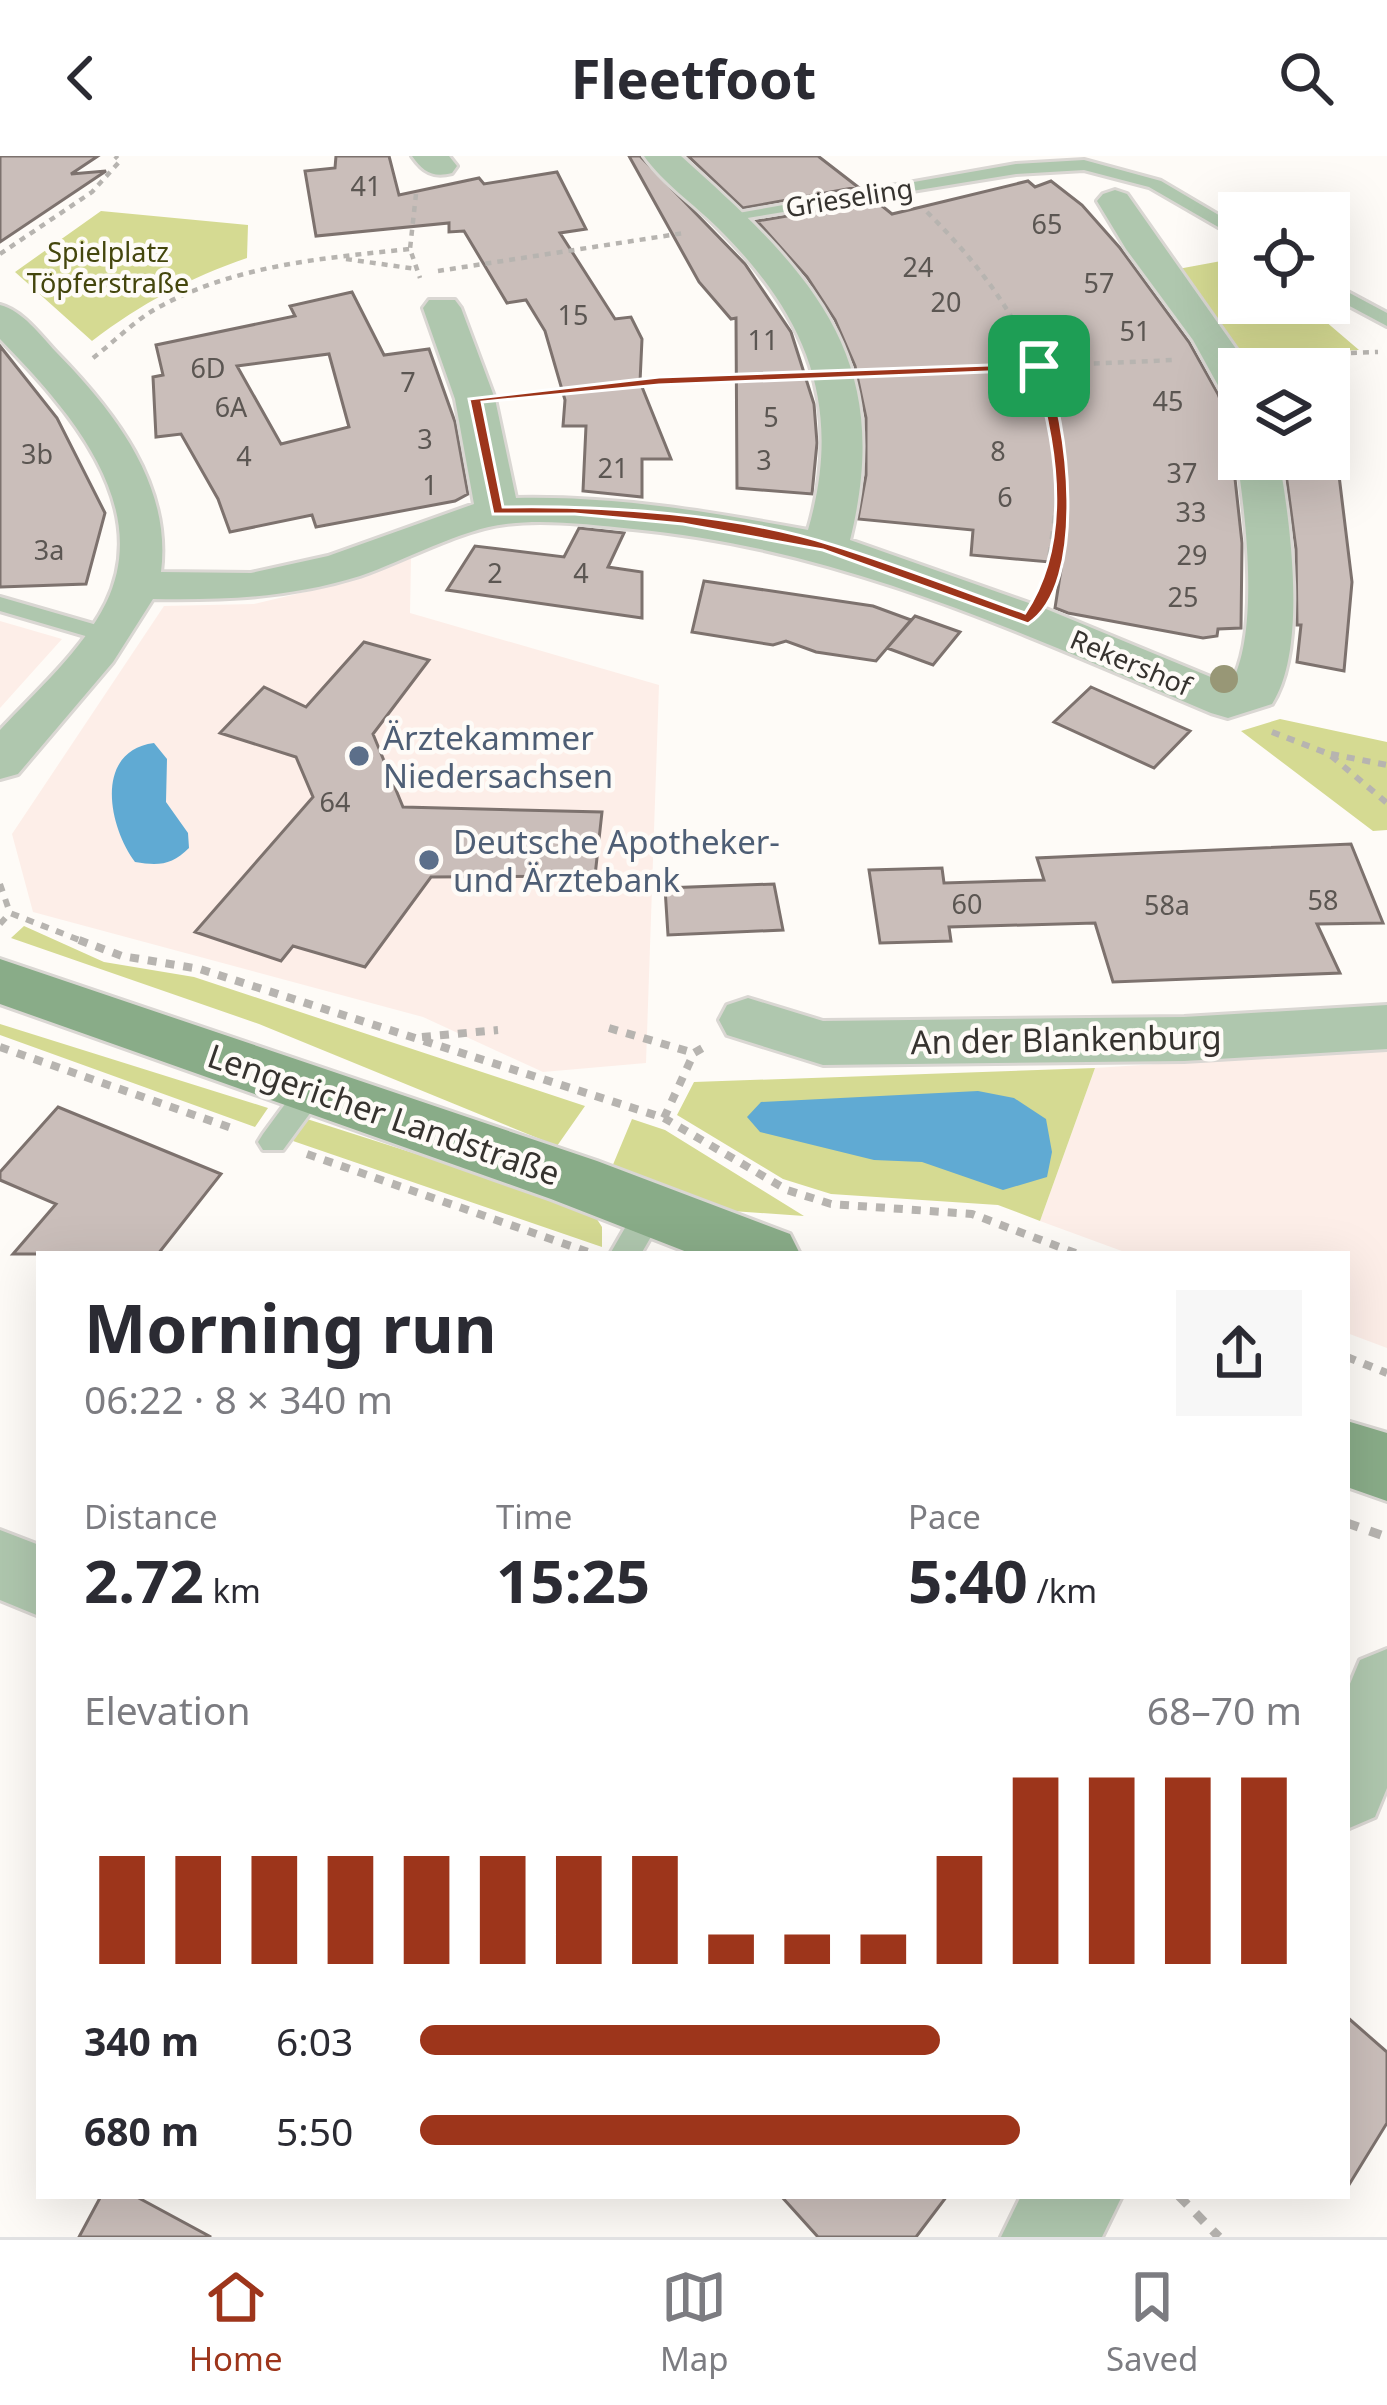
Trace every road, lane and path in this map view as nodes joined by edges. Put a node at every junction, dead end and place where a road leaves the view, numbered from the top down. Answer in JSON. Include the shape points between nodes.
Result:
{"nodes":[{"id":1,"x":115,"y":156,"type":"edge"},
{"id":2,"x":661,"y":156,"type":"edge"},
{"id":3,"x":435,"y":161,"type":"edge"},
{"id":4,"x":898,"y":189,"type":"junction"},
{"id":5,"x":1115,"y":200,"type":"dead end"},
{"id":6,"x":734,"y":221,"type":"junction"},
{"id":7,"x":1218,"y":222,"type":"edge"},
{"id":8,"x":410,"y":249,"type":"junction"},
{"id":9,"x":0,"y":254,"type":"edge"},
{"id":10,"x":332,"y":257,"type":"junction"},
{"id":11,"x":425,"y":284,"type":"junction"},
{"id":12,"x":1350,"y":299,"type":"edge"},
{"id":13,"x":0,"y":317,"type":"edge"},
{"id":14,"x":1387,"y":321,"type":"edge"},
{"id":15,"x":1218,"y":351,"type":"edge"},
{"id":16,"x":1387,"y":352,"type":"edge"},
{"id":17,"x":1350,"y":357,"type":"edge"},
{"id":18,"x":1039,"y":366,"type":"junction"},
{"id":19,"x":1218,"y":373,"type":"edge"},
{"id":20,"x":837,"y":374,"type":"junction"},
{"id":21,"x":65,"y":382,"type":"junction"},
{"id":22,"x":475,"y":399,"type":"junction"},
{"id":23,"x":1262,"y":480,"type":"edge"},
{"id":24,"x":497,"y":512,"type":"junction"},
{"id":25,"x":826,"y":547,"type":"junction"},
{"id":26,"x":136,"y":585,"type":"junction"},
{"id":27,"x":0,"y":604,"type":"edge"},
{"id":28,"x":1028,"y":619,"type":"junction"},
{"id":29,"x":106,"y":635,"type":"junction"},
{"id":30,"x":1266,"y":653,"type":"junction"},
{"id":31,"x":1156,"y":671,"type":"junction"},
{"id":32,"x":1228,"y":702,"type":"junction"},
{"id":33,"x":1329,"y":754,"type":"junction"},
{"id":34,"x":0,"y":762,"type":"edge"},
{"id":35,"x":1387,"y":765,"type":"edge"},
{"id":36,"x":1387,"y":802,"type":"edge"},
{"id":37,"x":0,"y":884,"type":"edge"},
{"id":38,"x":10,"y":913,"type":"junction"},
{"id":39,"x":0,"y":924,"type":"edge"},
{"id":40,"x":0,"y":981,"type":"edge"},
{"id":41,"x":748,"y":1020,"type":"joint"},
{"id":42,"x":1387,"y":1027,"type":"edge"},
{"id":43,"x":609,"y":1028,"type":"dead end"},
{"id":44,"x":498,"y":1030,"type":"dead end"},
{"id":45,"x":415,"y":1038,"type":"junction"},
{"id":46,"x":694,"y":1053,"type":"junction"},
{"id":47,"x":312,"y":1089,"type":"junction"},
{"id":48,"x":664,"y":1118,"type":"junction"},
{"id":49,"x":273,"y":1142,"type":"dead end"},
{"id":50,"x":639,"y":1232,"type":"edge"},
{"id":51,"x":749,"y":1251,"type":"edge"},
{"id":52,"x":1070,"y":1251,"type":"edge"},
{"id":53,"x":1350,"y":1358,"type":"edge"},
{"id":54,"x":1387,"y":1373,"type":"edge"},
{"id":55,"x":1350,"y":1455,"type":"edge"},
{"id":56,"x":1387,"y":1467,"type":"edge"},
{"id":57,"x":1350,"y":1524,"type":"edge"},
{"id":58,"x":1387,"y":1537,"type":"edge"},
{"id":59,"x":0,"y":1564,"type":"edge"},
{"id":60,"x":36,"y":1580,"type":"edge"},
{"id":61,"x":1387,"y":1688,"type":"edge"},
{"id":62,"x":1350,"y":1781,"type":"edge"},
{"id":63,"x":1074,"y":2199,"type":"edge"},
{"id":64,"x":1182,"y":2199,"type":"edge"},
{"id":65,"x":1047,"y":2237,"type":"edge"},
{"id":66,"x":1219,"y":2237,"type":"edge"}],
"edges":[{"from":1,"to":9,"type":"path","via":[[120,161],[92,192]]},
{"from":2,"to":6,"type":"street","name":"Grieseling"},
{"from":3,"to":8,"type":"path","via":[[417,189]]},
{"from":4,"to":6,"type":"lane","name":"Grieseling"},
{"from":4,"to":7,"type":"lane","name":"Grieseling","via":[[1084,165],[1155,184]]},
{"from":4,"to":18,"type":"path","via":[[987,276]]},
{"from":5,"to":15,"type":"street","via":[[1130,233]]},
{"from":6,"to":11,"type":"path","via":[[486,260]]},
{"from":6,"to":20,"type":"street","name":"Grieseling","via":[[787,276]]},
{"from":8,"to":10,"type":"path"},
{"from":8,"to":11,"type":"path"},
{"from":10,"to":11,"type":"path"},
{"from":10,"to":21,"type":"path","via":[[204,284],[155,309]]},
{"from":11,"to":22,"type":"street"},
{"from":12,"to":14,"type":"lane"},
{"from":13,"to":21,"type":"street"},
{"from":16,"to":17,"type":"path"},
{"from":18,"to":19,"type":"path"},
{"from":18,"to":20,"type":"path"},
{"from":18,"to":28,"type":"path","via":[[1063,479],[1059,536],[1044,595]]},
{"from":20,"to":22,"type":"path"},
{"from":20,"to":25,"type":"street","name":"Grieseling","via":[[844,469]]},
{"from":21,"to":26,"type":"street","via":[[125,472],[141,527]]},
{"from":22,"to":24,"type":"street"},
{"from":23,"to":30,"type":"street","name":"Rekershof","via":[[1272,534]]},
{"from":24,"to":25,"type":"street","name":"Rekershof","via":[[683,520]]},
{"from":24,"to":26,"type":"street","name":"Rekershof","via":[[341,566],[251,587]]},
{"from":25,"to":28,"type":"street","name":"Rekershof"},
{"from":26,"to":29,"type":"street"},
{"from":27,"to":29,"type":"lane"},
{"from":28,"to":31,"type":"street","name":"Rekershof"},
{"from":29,"to":34,"type":"street"},
{"from":30,"to":31,"type":"street"},
{"from":30,"to":32,"type":"street","name":"Rekershof","via":[[1255,693]]},
{"from":31,"to":32,"type":"street","name":"Rekershof"},
{"from":32,"to":33,"type":"path","via":[[1244,720]]},
{"from":33,"to":35,"type":"path"},
{"from":33,"to":36,"type":"path"},
{"from":37,"to":38,"type":"path"},
{"from":38,"to":39,"type":"path"},
{"from":38,"to":45,"type":"path","via":[[122,956],[200,969]]},
{"from":40,"to":47,"type":"main road","name":"Lengericher Landstraße"},
{"from":41,"to":42,"type":"street","name":"An der Blankenburg","via":[[823,1043],[1184,1039]]},
{"from":41,"to":46,"type":"path"},
{"from":43,"to":46,"type":"path"},
{"from":44,"to":45,"type":"path"},
{"from":45,"to":48,"type":"path"},
{"from":46,"to":48,"type":"path"},
{"from":47,"to":49,"type":"lane"},
{"from":47,"to":50,"type":"main road","name":"Lengericher Landstraße"},
{"from":48,"to":52,"type":"path","via":[[787,1190],[831,1204],[972,1214]]},
{"from":50,"to":51,"type":"main road","name":"Lengericher Landstraße"},
{"from":53,"to":54,"type":"path"},
{"from":55,"to":56,"type":"main road"},
{"from":57,"to":58,"type":"path"},
{"from":59,"to":60,"type":"street"},
{"from":61,"to":62,"type":"street"},
{"from":63,"to":65,"type":"street"},
{"from":64,"to":66,"type":"path"}]}
